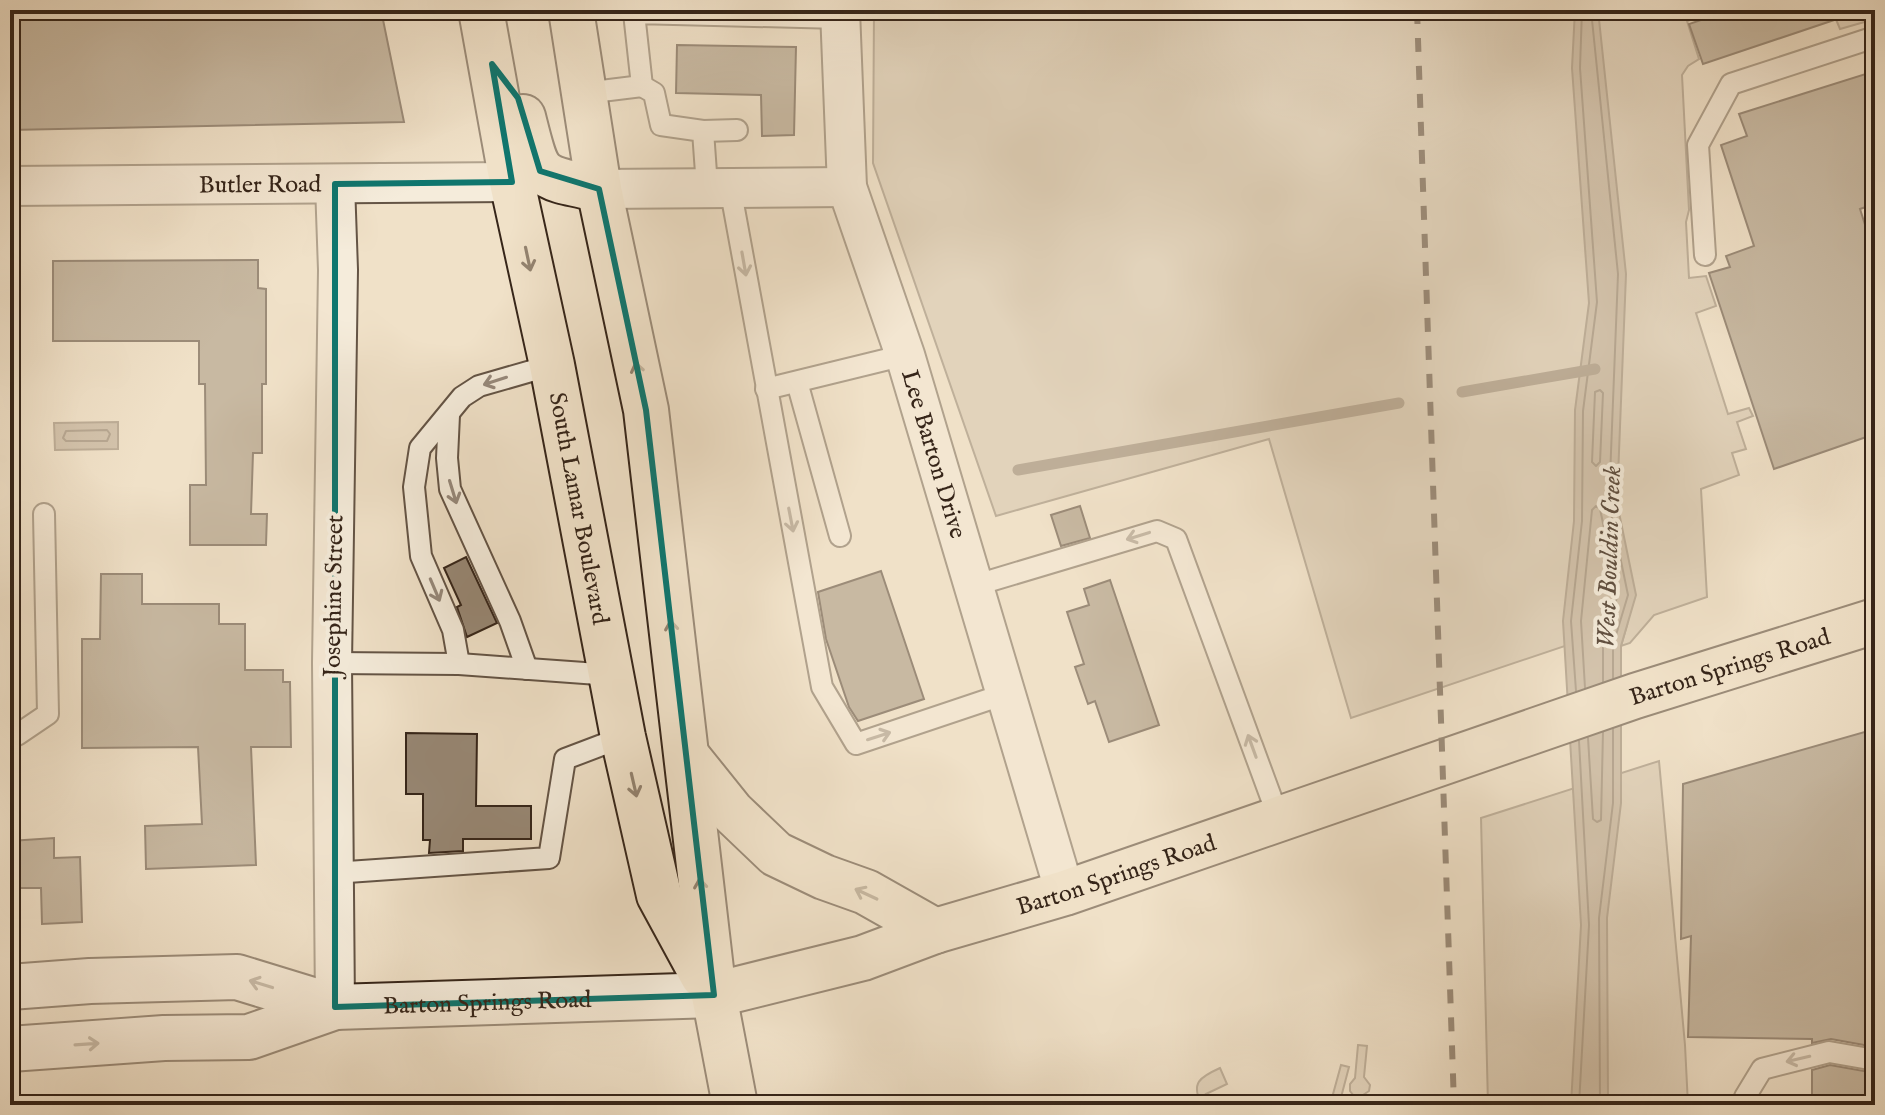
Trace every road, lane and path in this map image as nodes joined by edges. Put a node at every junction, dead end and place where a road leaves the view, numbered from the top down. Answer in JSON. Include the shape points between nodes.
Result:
{"nodes":[{"id":1,"x":481,"y":10,"type":"edge"},
{"id":2,"x":571,"y":10,"type":"edge"},
{"id":3,"x":840,"y":14,"type":"edge"},
{"id":4,"x":1875,"y":37,"type":"edge"},
{"id":5,"x":492,"y":64,"type":"junction"},
{"id":6,"x":642,"y":86,"type":"junction"},
{"id":7,"x":585,"y":93,"type":"junction"},
{"id":8,"x":737,"y":130,"type":"dead end"},
{"id":9,"x":703,"y":131,"type":"junction"},
{"id":10,"x":512,"y":182,"type":"junction"},
{"id":11,"x":335,"y":184,"type":"junction"},
{"id":12,"x":10,"y":186,"type":"edge"},
{"id":13,"x":719,"y":187,"type":"junction"},
{"id":14,"x":847,"y":187,"type":"junction"},
{"id":15,"x":599,"y":189,"type":"junction"},
{"id":16,"x":1705,"y":255,"type":"dead end"},
{"id":17,"x":905,"y":355,"type":"junction"},
{"id":18,"x":552,"y":365,"type":"junction"},
{"id":19,"x":797,"y":382,"type":"junction"},
{"id":20,"x":766,"y":389,"type":"junction"},
{"id":21,"x":449,"y":415,"type":"junction"},
{"id":22,"x":44,"y":514,"type":"dead end"},
{"id":23,"x":840,"y":536,"type":"dead end"},
{"id":24,"x":973,"y":586,"type":"junction"},
{"id":25,"x":1875,"y":621,"type":"edge"},
{"id":26,"x":332,"y":663,"type":"junction"},
{"id":27,"x":459,"y":664,"type":"junction"},
{"id":28,"x":527,"y":669,"type":"junction"},
{"id":29,"x":612,"y":675,"type":"junction"},
{"id":30,"x":1005,"y":694,"type":"junction"},
{"id":31,"x":10,"y":735,"type":"edge"},
{"id":32,"x":623,"y":737,"type":"junction"},
{"id":33,"x":687,"y":756,"type":"junction"},
{"id":34,"x":1279,"y":819,"type":"junction"},
{"id":35,"x":333,"y":873,"type":"junction"},
{"id":36,"x":1065,"y":893,"type":"junction"},
{"id":37,"x":935,"y":931,"type":"junction"},
{"id":38,"x":10,"y":987,"type":"edge"},
{"id":39,"x":714,"y":995,"type":"junction"},
{"id":40,"x":335,"y":1007,"type":"junction"},
{"id":41,"x":10,"y":1049,"type":"edge"},
{"id":42,"x":1875,"y":1060,"type":"edge"},
{"id":43,"x":735,"y":1105,"type":"edge"},
{"id":44,"x":1746,"y":1105,"type":"edge"}],
"edges":[{"from":1,"to":5,"type":"main road","name":"South Lamar Boulevard"},
{"from":2,"to":7,"type":"main road","name":"South Lamar Boulevard"},
{"from":3,"to":6,"type":"lane","via":[[634,13]]},
{"from":3,"to":14,"type":"street","name":"Lee Barton Drive"},
{"from":4,"to":16,"type":"lane","via":[[1731,84],[1698,145]]},
{"from":5,"to":10,"type":"main road","name":"South Lamar Boulevard"},
{"from":5,"to":15,"type":"main road","via":[[518,98],[540,171],[553,180]]},
{"from":6,"to":7,"type":"lane"},
{"from":6,"to":9,"type":"lane","via":[[654,93],[661,125]]},
{"from":7,"to":15,"type":"main road","name":"South Lamar Boulevard"},
{"from":8,"to":9,"type":"lane"},
{"from":9,"to":13,"type":"lane"},
{"from":10,"to":11,"type":"street","name":"Butler Road"},
{"from":10,"to":18,"type":"main road","name":"South Lamar Boulevard","one_way":true},
{"from":11,"to":12,"type":"street","name":"Butler Road"},
{"from":11,"to":26,"type":"street","name":"Josephine Street"},
{"from":13,"to":14,"type":"street"},
{"from":13,"to":15,"type":"street"},
{"from":13,"to":20,"type":"lane","one_way":true},
{"from":14,"to":17,"type":"street","name":"Lee Barton Drive"},
{"from":33,"to":15,"type":"main road","name":"South Lamar Boulevard","one_way":true,"via":[[646,410]]},
{"from":17,"to":19,"type":"lane"},
{"from":17,"to":24,"type":"street","name":"Lee Barton Drive"},
{"from":18,"to":21,"type":"lane","one_way":true,"via":[[479,386]]},
{"from":18,"to":29,"type":"main road","name":"South Lamar Boulevard"},
{"from":19,"to":20,"type":"lane"},
{"from":19,"to":23,"type":"lane"},
{"from":20,"to":30,"type":"lane","one_way":true,"via":[[822,687],[856,744]]},
{"from":21,"to":27,"type":"lane","one_way":true,"via":[[420,448],[414,487],[421,556],[453,630]]},
{"from":21,"to":28,"type":"lane","one_way":true,"via":[[450,489]]},
{"from":22,"to":31,"type":"lane","via":[[48,714]]},
{"from":24,"to":30,"type":"street","name":"Lee Barton Drive"},
{"from":34,"to":24,"type":"lane","one_way":true,"via":[[1176,539],[1157,531]]},
{"from":25,"to":34,"type":"main road","name":"Barton Springs Road","via":[[1635,696]]},
{"from":26,"to":27,"type":"lane"},
{"from":26,"to":35,"type":"street","name":"Josephine Street"},
{"from":27,"to":28,"type":"lane"},
{"from":28,"to":29,"type":"lane"},
{"from":29,"to":32,"type":"main road","name":"South Lamar Boulevard"},
{"from":30,"to":36,"type":"street","name":"Lee Barton Drive"},
{"from":32,"to":35,"type":"lane","via":[[565,759],[549,858]]},
{"from":32,"to":39,"type":"main road","name":"South Lamar Boulevard","one_way":true,"via":[[659,895]]},
{"from":37,"to":33,"type":"main road","one_way":true,"via":[[866,892],[776,854],[732,812]]},
{"from":39,"to":33,"type":"main road","name":"South Lamar Boulevard","one_way":true},
{"from":34,"to":36,"type":"main road","name":"Barton Springs Road"},
{"from":35,"to":40,"type":"street","name":"Josephine Street"},
{"from":36,"to":37,"type":"main road","name":"Barton Springs Road"},
{"from":37,"to":39,"type":"main road","name":"Barton Springs Road","via":[[863,958]]},
{"from":40,"to":38,"type":"main road","name":"Barton Springs Road","one_way":true,"via":[[237,977]]},
{"from":39,"to":40,"type":"main road","name":"Barton Springs Road"},
{"from":39,"to":43,"type":"main road","name":"South Lamar Boulevard"},
{"from":41,"to":40,"type":"main road","name":"Barton Springs Road","one_way":true,"via":[[249,1037]]},
{"from":42,"to":44,"type":"lane","one_way":true,"via":[[1829,1052],[1762,1069],[1745,1097]]}]}
